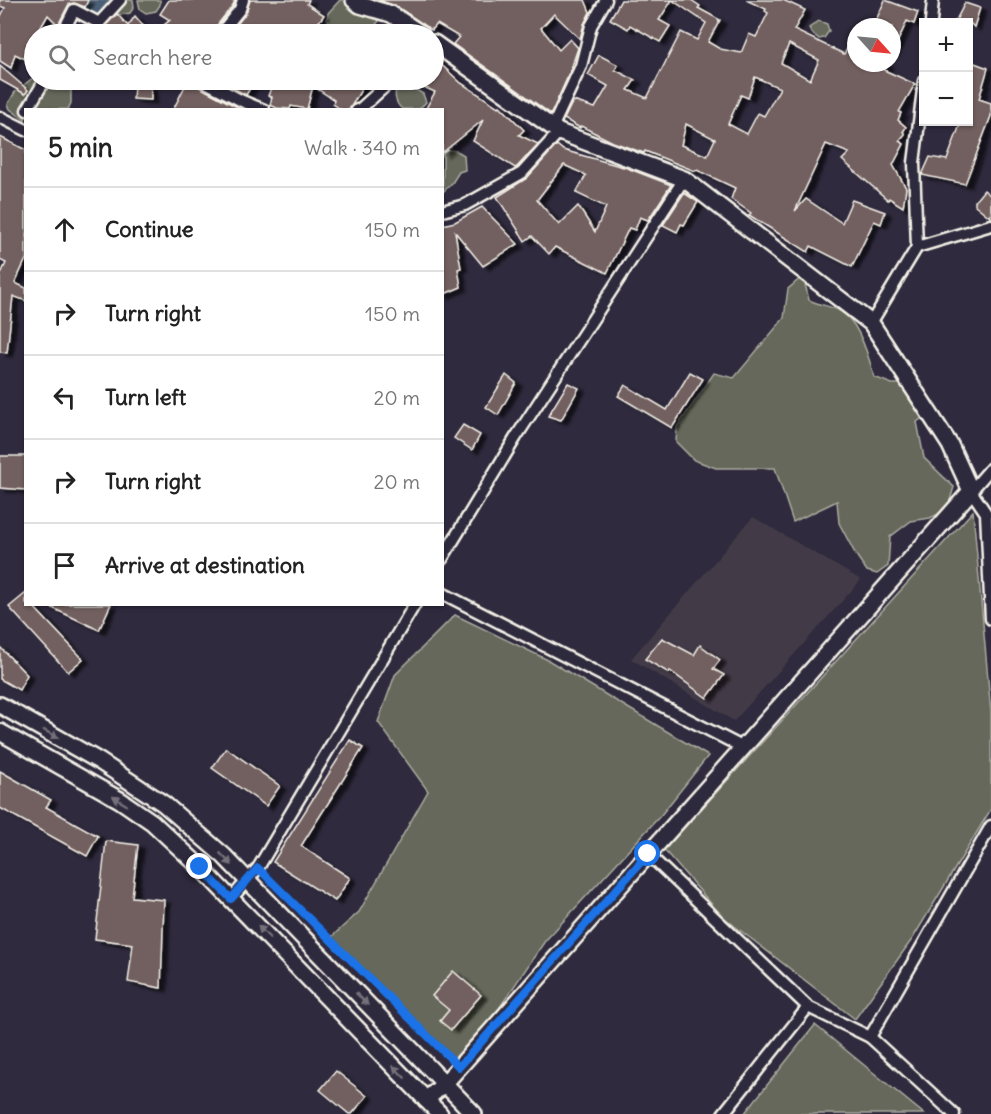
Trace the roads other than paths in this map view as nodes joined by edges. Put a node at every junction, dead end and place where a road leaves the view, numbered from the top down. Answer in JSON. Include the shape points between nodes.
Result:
{"nodes":[{"id":1,"x":120,"y":0,"type":"edge"},
{"id":2,"x":243,"y":0,"type":"edge"},
{"id":3,"x":595,"y":0,"type":"edge"},
{"id":4,"x":606,"y":0,"type":"edge"},
{"id":5,"x":933,"y":0,"type":"edge"},
{"id":6,"x":359,"y":2,"type":"edge"},
{"id":7,"x":600,"y":11,"type":"junction"},
{"id":8,"x":931,"y":18,"type":"edge"},
{"id":9,"x":67,"y":24,"type":"edge"},
{"id":10,"x":228,"y":24,"type":"edge"},
{"id":11,"x":406,"y":24,"type":"edge"},
{"id":12,"x":444,"y":50,"type":"edge"},
{"id":13,"x":39,"y":90,"type":"edge"},
{"id":14,"x":221,"y":90,"type":"edge"},
{"id":15,"x":381,"y":90,"type":"edge"},
{"id":16,"x":28,"y":108,"type":"edge"},
{"id":17,"x":259,"y":108,"type":"edge"},
{"id":18,"x":361,"y":108,"type":"edge"},
{"id":19,"x":0,"y":117,"type":"edge"},
{"id":20,"x":919,"y":122,"type":"edge"},
{"id":21,"x":22,"y":128,"type":"edge"},
{"id":22,"x":556,"y":129,"type":"junction"},
{"id":23,"x":684,"y":179,"type":"junction"},
{"id":24,"x":444,"y":210,"type":"edge"},
{"id":25,"x":991,"y":225,"type":"edge"},
{"id":26,"x":917,"y":247,"type":"junction"},
{"id":27,"x":871,"y":323,"type":"junction"},
{"id":28,"x":991,"y":468,"type":"edge"},
{"id":29,"x":971,"y":491,"type":"junction"},
{"id":30,"x":444,"y":556,"type":"edge"},
{"id":31,"x":444,"y":594,"type":"edge"},
{"id":32,"x":415,"y":606,"type":"edge"},
{"id":33,"x":991,"y":619,"type":"edge"},
{"id":34,"x":0,"y":705,"type":"edge"},
{"id":35,"x":0,"y":732,"type":"edge"},
{"id":36,"x":736,"y":744,"type":"dead end"},
{"id":37,"x":164,"y":804,"type":"junction"},
{"id":38,"x":152,"y":822,"type":"junction"},
{"id":39,"x":991,"y":826,"type":"edge"},
{"id":40,"x":648,"y":854,"type":"junction"},
{"id":41,"x":248,"y":881,"type":"junction"},
{"id":42,"x":231,"y":899,"type":"junction"},
{"id":43,"x":808,"y":1007,"type":"junction"},
{"id":44,"x":870,"y":1037,"type":"junction"},
{"id":45,"x":445,"y":1083,"type":"junction"},
{"id":46,"x":426,"y":1100,"type":"junction"},
{"id":47,"x":441,"y":1114,"type":"edge"},
{"id":48,"x":474,"y":1114,"type":"edge"},
{"id":49,"x":723,"y":1114,"type":"edge"},
{"id":50,"x":954,"y":1114,"type":"edge"}],
"edges":[{"from":1,"to":9,"type":"street","via":[[99,23],[74,10]]},
{"from":2,"to":10,"type":"street"},
{"from":3,"to":7,"type":"street"},
{"from":4,"to":7,"type":"street"},
{"from":5,"to":8,"type":"street"},
{"from":6,"to":11,"type":"street"},
{"from":7,"to":22,"type":"street","via":[[591,26]]},
{"from":12,"to":22,"type":"street"},
{"from":13,"to":16,"type":"street"},
{"from":14,"to":17,"type":"street"},
{"from":15,"to":18,"type":"street"},
{"from":19,"to":21,"type":"street"},
{"from":20,"to":26,"type":"street","via":[[914,163]]},
{"from":22,"to":23,"type":"street"},
{"from":22,"to":24,"type":"street","via":[[522,172],[465,205]]},
{"from":23,"to":27,"type":"street"},
{"from":23,"to":30,"type":"street","via":[[516,437]]},
{"from":25,"to":26,"type":"street"},
{"from":26,"to":27,"type":"street"},
{"from":27,"to":29,"type":"street","via":[[951,445]]},
{"from":28,"to":29,"type":"street"},
{"from":29,"to":33,"type":"street","via":[[986,513]]},
{"from":29,"to":40,"type":"street"},
{"from":31,"to":36,"type":"street"},
{"from":32,"to":41,"type":"street"},
{"from":34,"to":37,"type":"street","one_way":true,"via":[[99,761]]},
{"from":38,"to":35,"type":"street","one_way":true},
{"from":37,"to":38,"type":"street"},
{"from":37,"to":41,"type":"street","one_way":true},
{"from":38,"to":42,"type":"street"},
{"from":39,"to":44,"type":"street"},
{"from":40,"to":43,"type":"street"},
{"from":40,"to":45,"type":"street"},
{"from":41,"to":42,"type":"street"},
{"from":41,"to":45,"type":"street","one_way":true},
{"from":46,"to":42,"type":"street","one_way":true},
{"from":43,"to":44,"type":"street"},
{"from":43,"to":49,"type":"street"},
{"from":44,"to":50,"type":"street"},
{"from":45,"to":46,"type":"street"},
{"from":45,"to":48,"type":"street"},
{"from":46,"to":47,"type":"street"}]}
